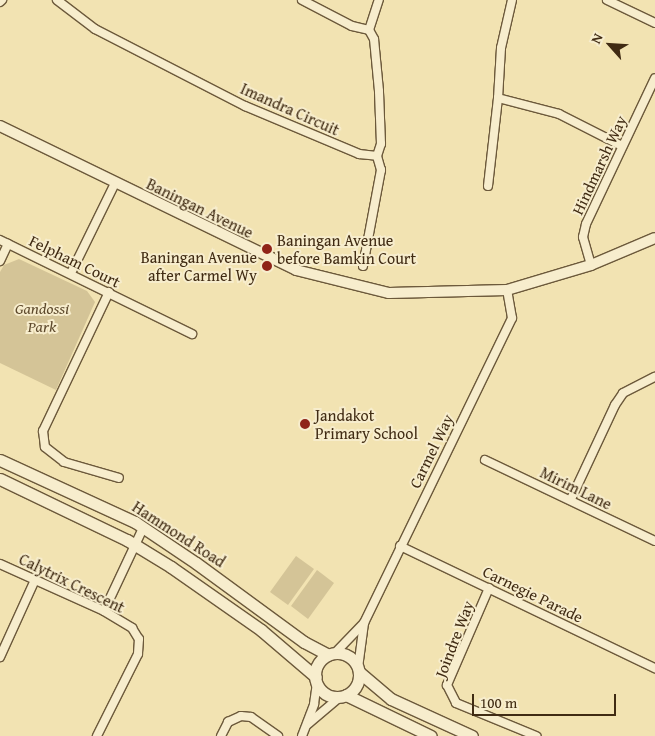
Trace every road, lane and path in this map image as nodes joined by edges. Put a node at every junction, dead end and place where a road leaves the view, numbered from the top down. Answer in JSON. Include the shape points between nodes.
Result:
{"nodes":[{"id":1,"x":57,"y":0,"type":"edge"},
{"id":2,"x":302,"y":0,"type":"edge"},
{"id":3,"x":380,"y":0,"type":"edge"},
{"id":4,"x":512,"y":0,"type":"edge"},
{"id":5,"x":607,"y":0,"type":"edge"},
{"id":6,"x":655,"y":23,"type":"edge"},
{"id":7,"x":369,"y":30,"type":"junction"},
{"id":8,"x":655,"y":78,"type":"edge"},
{"id":9,"x":498,"y":98,"type":"junction"},
{"id":10,"x":0,"y":126,"type":"edge"},
{"id":11,"x":622,"y":146,"type":"junction"},
{"id":12,"x":377,"y":156,"type":"junction"},
{"id":13,"x":115,"y":183,"type":"junction"},
{"id":14,"x":488,"y":186,"type":"dead end"},
{"id":15,"x":655,"y":238,"type":"edge"},
{"id":16,"x":0,"y":240,"type":"edge"},
{"id":17,"x":8,"y":244,"type":"junction"},
{"id":18,"x":0,"y":261,"type":"edge"},
{"id":19,"x":591,"y":265,"type":"junction"},
{"id":20,"x":363,"y":266,"type":"dead end"},
{"id":21,"x":71,"y":273,"type":"junction"},
{"id":22,"x":507,"y":290,"type":"junction"},
{"id":23,"x":109,"y":292,"type":"junction"},
{"id":24,"x":192,"y":334,"type":"dead end"},
{"id":25,"x":655,"y":377,"type":"edge"},
{"id":26,"x":0,"y":460,"type":"edge"},
{"id":27,"x":485,"y":460,"type":"dead end"},
{"id":28,"x":119,"y":478,"type":"dead end"},
{"id":29,"x":0,"y":479,"type":"edge"},
{"id":30,"x":571,"y":499,"type":"junction"},
{"id":31,"x":143,"y":528,"type":"junction"},
{"id":32,"x":655,"y":541,"type":"edge"},
{"id":33,"x":135,"y":545,"type":"junction"},
{"id":34,"x":400,"y":546,"type":"junction"},
{"id":35,"x":0,"y":564,"type":"edge"},
{"id":36,"x":36,"y":580,"type":"junction"},
{"id":37,"x":489,"y":588,"type":"junction"},
{"id":38,"x":104,"y":611,"type":"junction"},
{"id":39,"x":364,"y":623,"type":"junction"},
{"id":40,"x":332,"y":654,"type":"junction"},
{"id":41,"x":0,"y":657,"type":"edge"},
{"id":42,"x":655,"y":668,"type":"edge"},
{"id":43,"x":359,"y":670,"type":"junction"},
{"id":44,"x":316,"y":680,"type":"junction"},
{"id":45,"x":344,"y":695,"type":"junction"},
{"id":46,"x":307,"y":726,"type":"junction"},
{"id":47,"x":97,"y":736,"type":"edge"},
{"id":48,"x":221,"y":736,"type":"edge"},
{"id":49,"x":278,"y":736,"type":"edge"},
{"id":50,"x":302,"y":736,"type":"edge"},
{"id":51,"x":431,"y":736,"type":"edge"},
{"id":52,"x":472,"y":736,"type":"edge"},
{"id":53,"x":536,"y":736,"type":"edge"}],
"edges":[{"from":1,"to":12,"type":"street","name":"Imandra Circuit","via":[[95,29],[245,106],[359,154]]},
{"from":2,"to":7,"type":"street","via":[[352,26]]},
{"from":3,"to":7,"type":"street"},
{"from":4,"to":9,"type":"street","via":[[501,48]]},
{"from":5,"to":6,"type":"street"},
{"from":7,"to":12,"type":"street","via":[[374,39],[379,91],[381,144]]},
{"from":8,"to":11,"type":"street","name":"Hindmarsh Way"},
{"from":9,"to":11,"type":"street","via":[[559,114]]},
{"from":9,"to":14,"type":"street"},
{"from":10,"to":13,"type":"street","name":"Baningan Avenue"},
{"from":11,"to":19,"type":"street","name":"Hindmarsh Way","via":[[586,224],[583,237]]},
{"from":12,"to":20,"type":"street","via":[[382,170]]},
{"from":13,"to":21,"type":"street"},
{"from":13,"to":22,"type":"street","name":"Baningan Avenue","via":[[299,271],[389,292]]},
{"from":15,"to":19,"type":"street","name":"Baningan Avenue"},
{"from":16,"to":17,"type":"street","name":"Felpham Court"},
{"from":17,"to":18,"type":"street"},
{"from":17,"to":21,"type":"street","name":"Felpham Court"},
{"from":19,"to":22,"type":"street","name":"Baningan Avenue"},
{"from":21,"to":23,"type":"street","name":"Felpham Court"},
{"from":22,"to":34,"type":"street","name":"Carmel Way","via":[[512,318]]},
{"from":23,"to":24,"type":"street","name":"Felpham Court"},
{"from":23,"to":28,"type":"street","via":[[43,431],[45,447],[64,462]]},
{"from":25,"to":30,"type":"street","via":[[638,384],[619,399]]},
{"from":26,"to":31,"type":"main road","name":"Hammond Road","via":[[100,504]]},
{"from":27,"to":30,"type":"street","name":"Mirim Lane"},
{"from":29,"to":33,"type":"main road","name":"Hammond Road"},
{"from":30,"to":32,"type":"street","name":"Mirim Lane"},
{"from":31,"to":33,"type":"street"},
{"from":31,"to":40,"type":"main road","name":"Hammond Road","via":[[304,642]]},
{"from":33,"to":38,"type":"street"},
{"from":33,"to":44,"type":"main road","name":"Hammond Road","via":[[261,630]]},
{"from":34,"to":37,"type":"street","name":"Carnegie Parade"},
{"from":34,"to":39,"type":"street","name":"Carmel Way"},
{"from":35,"to":36,"type":"street","name":"Calytrix Crescent"},
{"from":36,"to":38,"type":"street","name":"Calytrix Crescent"},
{"from":36,"to":41,"type":"street"},
{"from":37,"to":42,"type":"street","name":"Carnegie Parade"},
{"from":37,"to":53,"type":"street","name":"Joindre Way","via":[[447,685],[456,703]]},
{"from":38,"to":47,"type":"street","name":"Calytrix Crescent","via":[[132,628],[139,639],[138,654]]},
{"from":39,"to":40,"type":"street","name":"Carmel Way"},
{"from":39,"to":43,"type":"street","name":"Carmel Way"},
{"from":40,"to":43,"type":"main road","via":[[350,657]]},
{"from":40,"to":44,"type":"main road","via":[[318,664]]},
{"from":43,"to":45,"type":"main road","via":[[356,685]]},
{"from":43,"to":52,"type":"main road","via":[[391,699]]},
{"from":44,"to":45,"type":"main road","via":[[324,692]]},
{"from":44,"to":46,"type":"street"},
{"from":45,"to":46,"type":"street"},
{"from":45,"to":51,"type":"main road"},
{"from":46,"to":50,"type":"street"},
{"from":48,"to":49,"type":"street","via":[[228,722],[241,716],[251,717]]}]}
